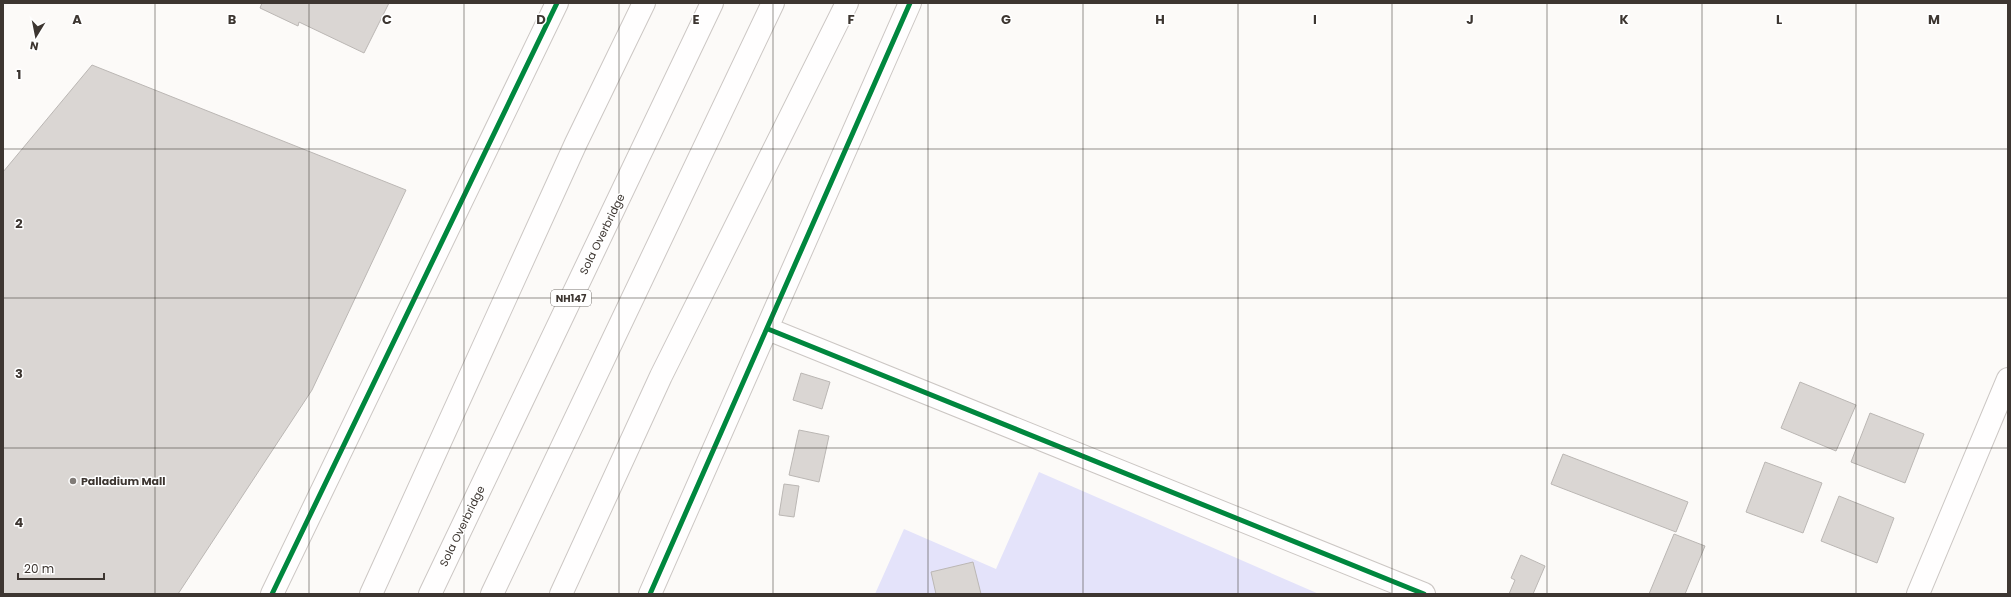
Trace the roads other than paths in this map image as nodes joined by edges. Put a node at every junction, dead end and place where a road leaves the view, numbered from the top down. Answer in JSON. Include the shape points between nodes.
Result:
{"nodes":[{"id":1,"x":557,"y":3,"type":"edge"},
{"id":2,"x":644,"y":3,"type":"edge"},
{"id":3,"x":712,"y":3,"type":"edge"},
{"id":4,"x":773,"y":3,"type":"edge"},
{"id":5,"x":847,"y":3,"type":"edge"},
{"id":6,"x":910,"y":3,"type":"edge"},
{"id":7,"x":768,"y":329,"type":"junction"},
{"id":8,"x":2008,"y":379,"type":"edge"},
{"id":9,"x":272,"y":594,"type":"edge"},
{"id":10,"x":371,"y":594,"type":"edge"},
{"id":11,"x":430,"y":594,"type":"edge"},
{"id":12,"x":492,"y":594,"type":"edge"},
{"id":13,"x":561,"y":594,"type":"edge"},
{"id":14,"x":650,"y":594,"type":"edge"},
{"id":15,"x":1424,"y":594,"type":"edge"},
{"id":16,"x":1918,"y":594,"type":"edge"}],
"edges":[{"from":1,"to":9,"type":"main road"},
{"from":2,"to":10,"type":"main road","via":[[576,143]]},
{"from":3,"to":11,"type":"main road","name":"Sola Overbridge","number":"NH147"},
{"from":4,"to":12,"type":"main road"},
{"from":5,"to":13,"type":"main road","via":[[661,376]]},
{"from":6,"to":7,"type":"main road"},
{"from":7,"to":14,"type":"main road"},
{"from":7,"to":15,"type":"main road"},
{"from":8,"to":16,"type":"main road"}]}
